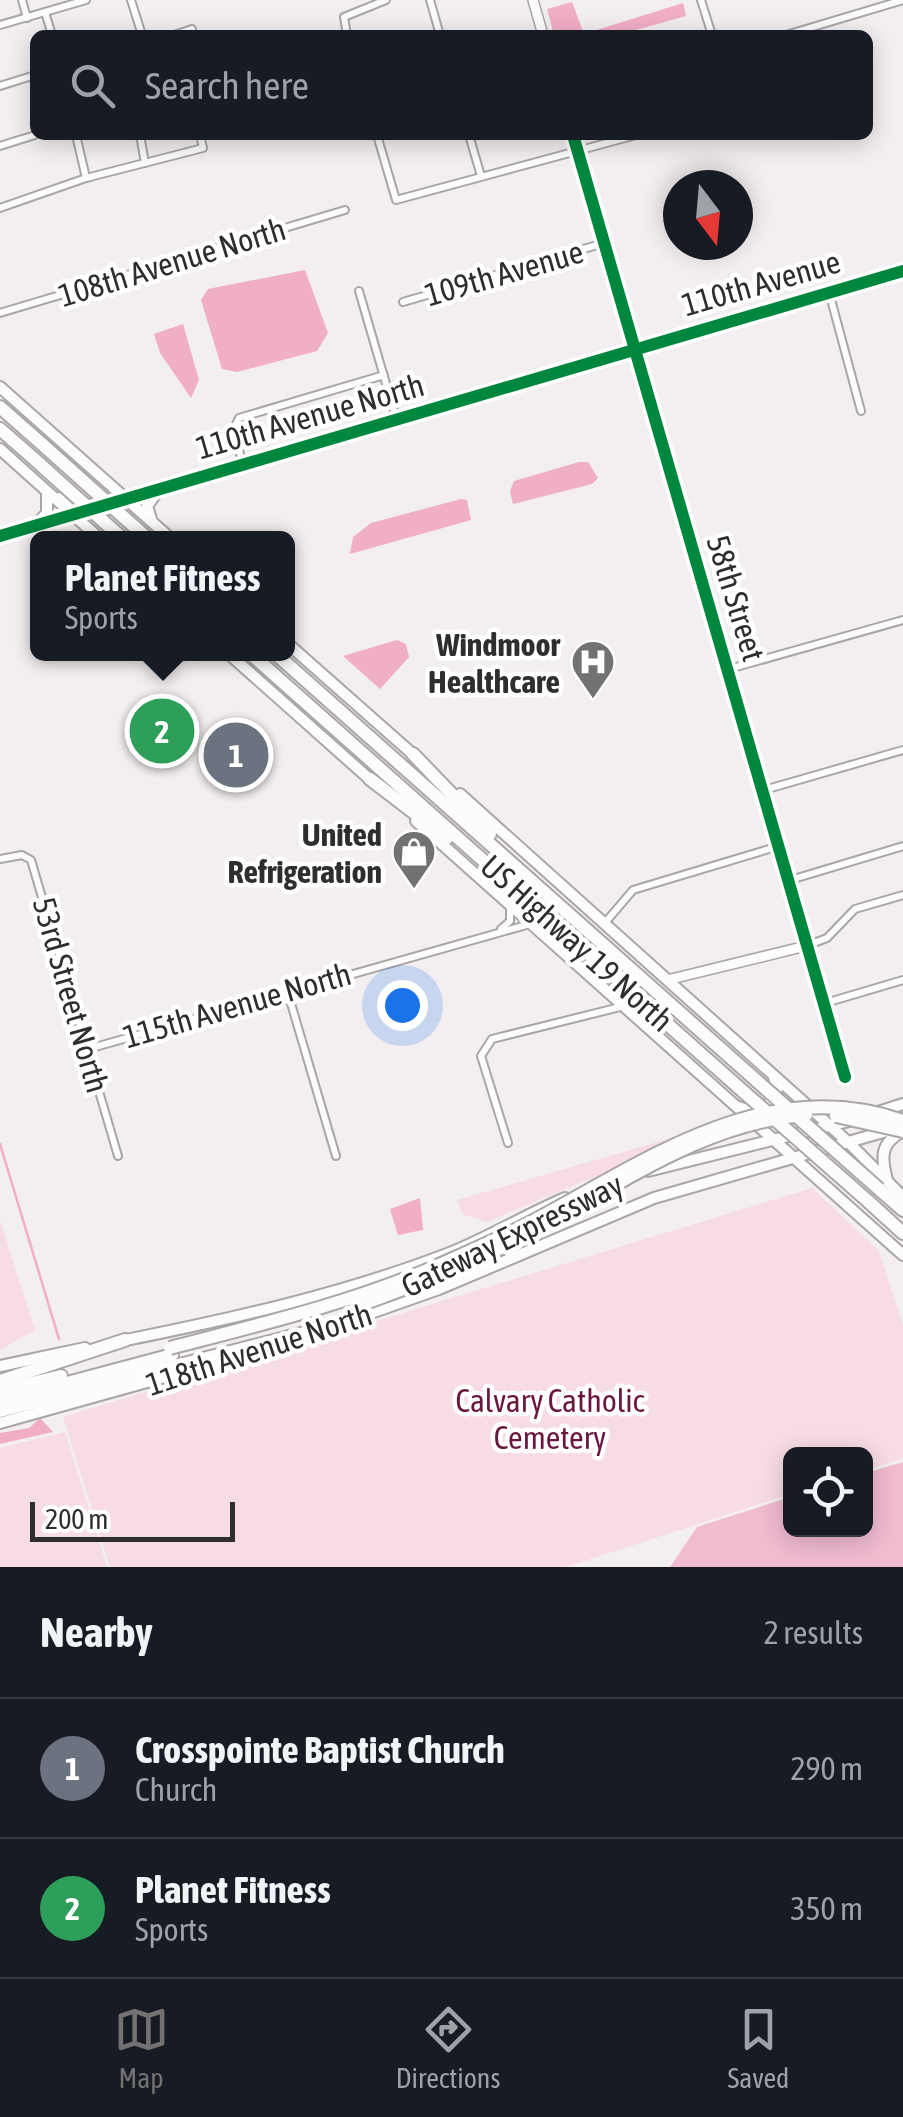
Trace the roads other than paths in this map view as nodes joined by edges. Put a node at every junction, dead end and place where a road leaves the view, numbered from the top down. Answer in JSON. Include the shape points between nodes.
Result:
{"nodes":[{"id":1,"x":22,"y":0,"type":"edge"},
{"id":2,"x":86,"y":0,"type":"edge"},
{"id":3,"x":131,"y":0,"type":"edge"},
{"id":4,"x":386,"y":0,"type":"edge"},
{"id":5,"x":430,"y":0,"type":"edge"},
{"id":6,"x":534,"y":0,"type":"edge"},
{"id":7,"x":702,"y":0,"type":"edge"},
{"id":8,"x":903,"y":0,"type":"edge"},
{"id":9,"x":45,"y":12,"type":"junction"},
{"id":10,"x":27,"y":18,"type":"junction"},
{"id":11,"x":0,"y":25,"type":"edge"},
{"id":12,"x":192,"y":29,"type":"dead end"},
{"id":13,"x":50,"y":30,"type":"edge"},
{"id":14,"x":140,"y":30,"type":"edge"},
{"id":15,"x":189,"y":30,"type":"edge"},
{"id":16,"x":346,"y":30,"type":"edge"},
{"id":17,"x":439,"y":30,"type":"edge"},
{"id":18,"x":543,"y":30,"type":"edge"},
{"id":19,"x":711,"y":30,"type":"edge"},
{"id":20,"x":803,"y":30,"type":"edge"},
{"id":21,"x":30,"y":77,"type":"edge"},
{"id":22,"x":0,"y":86,"type":"edge"},
{"id":23,"x":30,"y":136,"type":"edge"},
{"id":24,"x":77,"y":140,"type":"edge"},
{"id":25,"x":141,"y":140,"type":"edge"},
{"id":26,"x":201,"y":140,"type":"edge"},
{"id":27,"x":378,"y":140,"type":"edge"},
{"id":28,"x":470,"y":140,"type":"edge"},
{"id":29,"x":574,"y":140,"type":"edge"},
{"id":30,"x":619,"y":140,"type":"edge"},
{"id":31,"x":0,"y":146,"type":"edge"},
{"id":32,"x":578,"y":152,"type":"junction"},
{"id":33,"x":146,"y":164,"type":"junction"},
{"id":34,"x":481,"y":176,"type":"junction"},
{"id":35,"x":86,"y":178,"type":"junction"},
{"id":36,"x":0,"y":208,"type":"edge"},
{"id":37,"x":345,"y":210,"type":"dead end"},
{"id":38,"x":604,"y":243,"type":"junction"},
{"id":39,"x":903,"y":270,"type":"edge"},
{"id":40,"x":359,"y":291,"type":"dead end"},
{"id":41,"x":829,"y":292,"type":"junction"},
{"id":42,"x":403,"y":302,"type":"dead end"},
{"id":43,"x":0,"y":313,"type":"edge"},
{"id":44,"x":634,"y":348,"type":"junction"},
{"id":45,"x":384,"y":375,"type":"junction"},
{"id":46,"x":0,"y":387,"type":"edge"},
{"id":47,"x":0,"y":407,"type":"edge"},
{"id":48,"x":861,"y":411,"type":"dead end"},
{"id":49,"x":396,"y":420,"type":"junction"},
{"id":50,"x":0,"y":429,"type":"edge"},
{"id":51,"x":54,"y":435,"type":"junction"},
{"id":52,"x":0,"y":449,"type":"edge"},
{"id":53,"x":86,"y":464,"type":"junction"},
{"id":54,"x":243,"y":464,"type":"junction"},
{"id":55,"x":35,"y":480,"type":"junction"},
{"id":56,"x":160,"y":488,"type":"junction"},
{"id":57,"x":48,"y":492,"type":"junction"},
{"id":58,"x":124,"y":498,"type":"junction"},
{"id":59,"x":98,"y":506,"type":"junction"},
{"id":60,"x":71,"y":514,"type":"junction"},
{"id":61,"x":154,"y":524,"type":"junction"},
{"id":62,"x":36,"y":525,"type":"junction"},
{"id":63,"x":94,"y":531,"type":"edge"},
{"id":64,"x":102,"y":531,"type":"edge"},
{"id":65,"x":114,"y":531,"type":"edge"},
{"id":66,"x":137,"y":531,"type":"edge"},
{"id":67,"x":162,"y":531,"type":"edge"},
{"id":68,"x":0,"y":536,"type":"edge"},
{"id":69,"x":903,"y":620,"type":"edge"},
{"id":70,"x":295,"y":649,"type":"edge"},
{"id":71,"x":237,"y":661,"type":"edge"},
{"id":72,"x":259,"y":661,"type":"edge"},
{"id":73,"x":284,"y":661,"type":"edge"},
{"id":74,"x":729,"y":668,"type":"junction"},
{"id":75,"x":903,"y":750,"type":"edge"},
{"id":76,"x":412,"y":754,"type":"junction"},
{"id":77,"x":370,"y":779,"type":"junction"},
{"id":78,"x":764,"y":790,"type":"junction"},
{"id":79,"x":780,"y":846,"type":"junction"},
{"id":80,"x":903,"y":846,"type":"edge"},
{"id":81,"x":3,"y":858,"type":"edge"},
{"id":82,"x":506,"y":880,"type":"junction"},
{"id":83,"x":787,"y":881,"type":"junction"},
{"id":84,"x":547,"y":894,"type":"junction"},
{"id":85,"x":903,"y":895,"type":"edge"},
{"id":86,"x":510,"y":906,"type":"junction"},
{"id":87,"x":530,"y":924,"type":"junction"},
{"id":88,"x":604,"y":925,"type":"junction"},
{"id":89,"x":502,"y":929,"type":"junction"},
{"id":90,"x":806,"y":946,"type":"junction"},
{"id":91,"x":699,"y":975,"type":"junction"},
{"id":92,"x":666,"y":980,"type":"junction"},
{"id":93,"x":903,"y":980,"type":"edge"},
{"id":94,"x":605,"y":989,"type":"junction"},
{"id":95,"x":287,"y":990,"type":"junction"},
{"id":96,"x":687,"y":999,"type":"junction"},
{"id":97,"x":822,"y":1004,"type":"junction"},
{"id":98,"x":624,"y":1006,"type":"junction"},
{"id":99,"x":597,"y":1009,"type":"junction"},
{"id":100,"x":88,"y":1049,"type":"junction"},
{"id":101,"x":845,"y":1077,"type":"dead end"},
{"id":102,"x":774,"y":1078,"type":"junction"},
{"id":103,"x":803,"y":1103,"type":"junction"},
{"id":104,"x":903,"y":1104,"type":"edge"},
{"id":105,"x":738,"y":1106,"type":"junction"},
{"id":106,"x":748,"y":1116,"type":"junction"},
{"id":107,"x":830,"y":1126,"type":"junction"},
{"id":108,"x":903,"y":1127,"type":"edge"},
{"id":109,"x":763,"y":1131,"type":"junction"},
{"id":110,"x":774,"y":1142,"type":"junction"},
{"id":111,"x":848,"y":1142,"type":"junction"},
{"id":112,"x":508,"y":1143,"type":"dead end"},
{"id":113,"x":806,"y":1144,"type":"junction"},
{"id":114,"x":737,"y":1150,"type":"junction"},
{"id":115,"x":118,"y":1156,"type":"dead end"},
{"id":116,"x":336,"y":1156,"type":"dead end"},
{"id":117,"x":866,"y":1159,"type":"junction"},
{"id":118,"x":822,"y":1182,"type":"junction"},
{"id":119,"x":884,"y":1185,"type":"junction"},
{"id":120,"x":902,"y":1196,"type":"edge"},
{"id":121,"x":903,"y":1210,"type":"edge"},
{"id":122,"x":857,"y":1213,"type":"junction"},
{"id":123,"x":903,"y":1233,"type":"edge"},
{"id":124,"x":903,"y":1254,"type":"edge"},
{"id":125,"x":344,"y":1323,"type":"junction"},
{"id":126,"x":125,"y":1340,"type":"junction"},
{"id":127,"x":171,"y":1352,"type":"junction"},
{"id":128,"x":0,"y":1366,"type":"edge"},
{"id":129,"x":0,"y":1381,"type":"edge"},
{"id":130,"x":0,"y":1391,"type":"edge"},
{"id":131,"x":0,"y":1400,"type":"edge"},
{"id":132,"x":0,"y":1410,"type":"edge"},
{"id":133,"x":0,"y":1423,"type":"edge"}],
"edges":[{"from":1,"to":10,"type":"street"},
{"from":2,"to":9,"type":"street"},
{"from":3,"to":14,"type":"street"},
{"from":4,"to":16,"type":"street","via":[[344,17]]},
{"from":5,"to":17,"type":"street"},
{"from":6,"to":18,"type":"street"},
{"from":7,"to":19,"type":"street"},
{"from":8,"to":20,"type":"street"},
{"from":9,"to":10,"type":"street"},
{"from":9,"to":13,"type":"street"},
{"from":10,"to":11,"type":"street"},
{"from":12,"to":15,"type":"street"},
{"from":21,"to":22,"type":"street"},
{"from":23,"to":31,"type":"street"},
{"from":24,"to":35,"type":"street"},
{"from":25,"to":33,"type":"street"},
{"from":26,"to":33,"type":"street","via":[[203,148]]},
{"from":27,"to":34,"type":"street","via":[[396,200]]},
{"from":28,"to":34,"type":"street"},
{"from":29,"to":32,"type":"street","name":"58th Street"},
{"from":30,"to":32,"type":"street"},
{"from":32,"to":34,"type":"street"},
{"from":32,"to":38,"type":"street","name":"58th Street"},
{"from":33,"to":35,"type":"street"},
{"from":35,"to":36,"type":"street"},
{"from":37,"to":43,"type":"street","name":"108th Avenue North"},
{"from":38,"to":42,"type":"street","name":"109th Avenue"},
{"from":38,"to":44,"type":"street","name":"58th Street"},
{"from":39,"to":41,"type":"street","name":"110th Avenue"},
{"from":40,"to":45,"type":"street"},
{"from":41,"to":44,"type":"street","name":"110th Avenue"},
{"from":41,"to":48,"type":"street"},
{"from":44,"to":49,"type":"street","name":"110th Avenue North"},
{"from":44,"to":74,"type":"street","name":"58th Street"},
{"from":45,"to":49,"type":"street"},
{"from":45,"to":54,"type":"street","via":[[248,415],[234,424]]},
{"from":46,"to":51,"type":"main road"},
{"from":47,"to":66,"type":"highway","bridge":true},
{"from":49,"to":54,"type":"street","name":"110th Avenue North"},
{"from":50,"to":65,"type":"highway","bridge":true},
{"from":51,"to":53,"type":"main road"},
{"from":51,"to":55,"type":"main road","via":[[66,464],[49,482]]},
{"from":52,"to":55,"type":"main road"},
{"from":53,"to":58,"type":"main road"},
{"from":53,"to":59,"type":"main road"},
{"from":54,"to":56,"type":"street","name":"110th Avenue North"},
{"from":55,"to":57,"type":"main road"},
{"from":56,"to":58,"type":"street","name":"110th Avenue North"},
{"from":56,"to":61,"type":"main road","via":[[148,506]]},
{"from":57,"to":59,"type":"main road"},
{"from":57,"to":60,"type":"main road"},
{"from":57,"to":62,"type":"main road","via":[[47,513]]},
{"from":58,"to":59,"type":"street","name":"110th Avenue North"},
{"from":58,"to":61,"type":"main road"},
{"from":59,"to":60,"type":"street","name":"110th Avenue North"},
{"from":59,"to":61,"type":"main road"},
{"from":59,"to":64,"type":"main road"},
{"from":60,"to":62,"type":"street","name":"110th Avenue North"},
{"from":60,"to":63,"type":"main road"},
{"from":61,"to":67,"type":"main road"},
{"from":62,"to":68,"type":"street","name":"110th Avenue North"},
{"from":69,"to":74,"type":"street"},
{"from":70,"to":76,"type":"main road"},
{"from":71,"to":77,"type":"main road"},
{"from":72,"to":82,"type":"highway","name":"US Highway 19 North"},
{"from":73,"to":84,"type":"highway","name":"US Highway 19 North"},
{"from":74,"to":78,"type":"street","name":"58th Street"},
{"from":75,"to":78,"type":"street"},
{"from":76,"to":84,"type":"highway"},
{"from":76,"to":88,"type":"main road"},
{"from":77,"to":82,"type":"highway"},
{"from":77,"to":86,"type":"main road"},
{"from":78,"to":79,"type":"street","name":"58th Street"},
{"from":79,"to":83,"type":"street","name":"58th Street"},
{"from":79,"to":88,"type":"street","via":[[633,890]]},
{"from":80,"to":83,"type":"street"},
{"from":81,"to":100,"type":"street","name":"53rd Street North","via":[[31,860]]},
{"from":82,"to":123,"type":"highway","name":"US Highway 19 North","bridge":true},
{"from":83,"to":90,"type":"street","name":"58th Street"},
{"from":84,"to":119,"type":"highway","name":"US Highway 19 North","bridge":true},
{"from":85,"to":90,"type":"street","via":[[855,909],[827,938]]},
{"from":86,"to":87,"type":"main road"},
{"from":86,"to":89,"type":"street"},
{"from":87,"to":89,"type":"street","name":"115th Avenue North"},
{"from":87,"to":94,"type":"main road"},
{"from":88,"to":92,"type":"main road"},
{"from":89,"to":95,"type":"street","name":"115th Avenue North"},
{"from":90,"to":91,"type":"street"},
{"from":90,"to":97,"type":"street","name":"58th Street"},
{"from":91,"to":92,"type":"street"},
{"from":91,"to":96,"type":"street","via":[[687,986]]},
{"from":92,"to":96,"type":"main road"},
{"from":93,"to":97,"type":"street"},
{"from":94,"to":98,"type":"main road"},
{"from":94,"to":99,"type":"street"},
{"from":95,"to":100,"type":"street","name":"115th Avenue North"},
{"from":95,"to":116,"type":"street"},
{"from":96,"to":102,"type":"main road"},
{"from":97,"to":101,"type":"street","name":"58th Street"},
{"from":98,"to":99,"type":"street"},
{"from":98,"to":105,"type":"main road"},
{"from":99,"to":112,"type":"street","via":[[492,1039],[481,1056]]},
{"from":100,"to":115,"type":"street","name":"53rd Street North"},
{"from":102,"to":103,"type":"main road"},
{"from":102,"to":105,"type":"main road","via":[[768,1105]]},
{"from":103,"to":107,"type":"main road"},
{"from":103,"to":113,"type":"main road"},
{"from":104,"to":107,"type":"main road"},
{"from":105,"to":106,"type":"main road"},
{"from":106,"to":109,"type":"main road"},
{"from":106,"to":114,"type":"main road"},
{"from":107,"to":111,"type":"main road"},
{"from":107,"to":113,"type":"main road"},
{"from":108,"to":111,"type":"main road"},
{"from":108,"to":119,"type":"main road","via":[[882,1154]]},
{"from":108,"to":127,"type":"highway","name":"Gateway Expressway","bridge":true,"via":[[852,1108],[780,1108],[734,1120],[692,1135],[428,1270]]},
{"from":109,"to":110,"type":"main road"},
{"from":109,"to":113,"type":"main road"},
{"from":110,"to":113,"type":"main road"},
{"from":110,"to":113,"type":"main road","name":"118th Avenue North"},
{"from":110,"to":114,"type":"main road","name":"118th Avenue North"},
{"from":111,"to":113,"type":"main road"},
{"from":111,"to":117,"type":"main road"},
{"from":113,"to":117,"type":"main road"},
{"from":113,"to":118,"type":"main road"},
{"from":113,"to":118,"type":"main road"},
{"from":113,"to":125,"type":"main road","name":"118th Avenue North"},
{"from":114,"to":126,"type":"main road","name":"118th Avenue North","via":[[586,1190],[453,1252],[376,1278]]},
{"from":117,"to":119,"type":"main road"},
{"from":118,"to":122,"type":"main road"},
{"from":119,"to":120,"type":"main road"},
{"from":119,"to":121,"type":"highway","name":"US Highway 19 North"},
{"from":120,"to":122,"type":"main road","via":[[864,1171],[853,1174],[844,1184]]},
{"from":122,"to":124,"type":"main road"},
{"from":125,"to":132,"type":"highway"},
{"from":125,"to":133,"type":"main road","name":"118th Avenue North"},
{"from":126,"to":128,"type":"main road","name":"118th Avenue North"},
{"from":126,"to":129,"type":"highway"},
{"from":127,"to":130,"type":"highway","name":"Gateway Expressway"},
{"from":127,"to":131,"type":"highway","name":"Gateway Expressway"}]}
